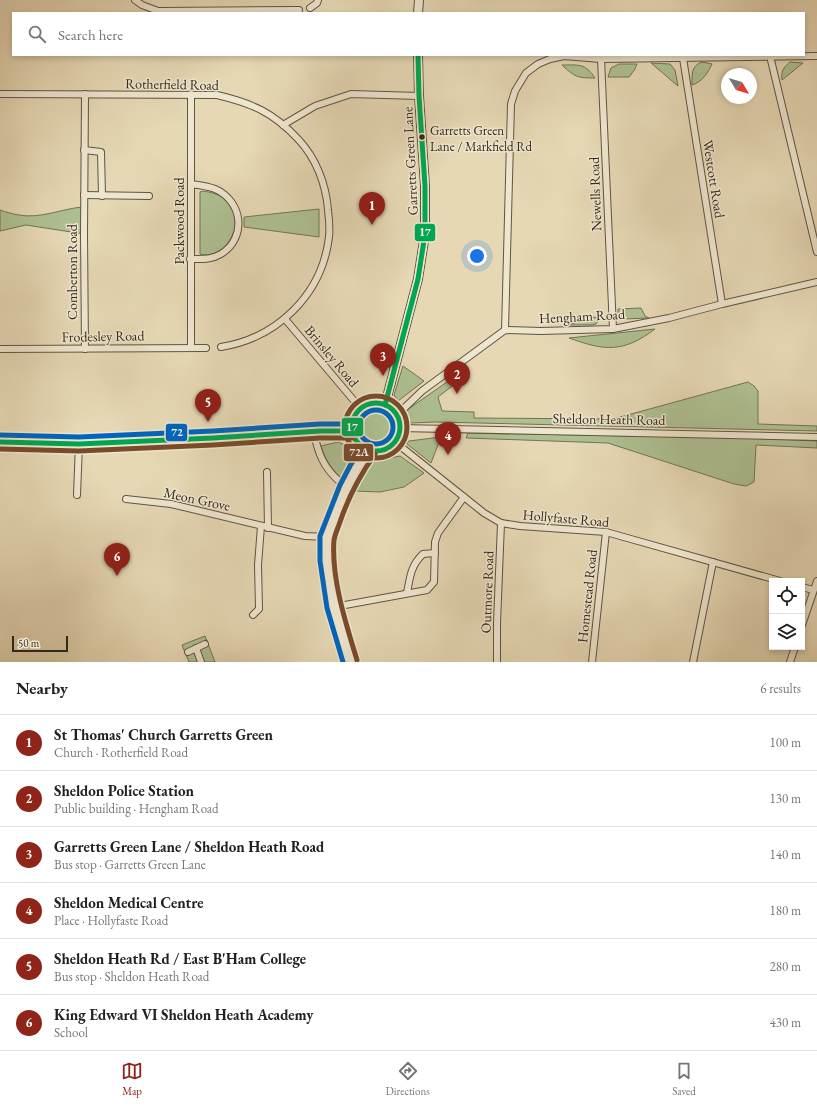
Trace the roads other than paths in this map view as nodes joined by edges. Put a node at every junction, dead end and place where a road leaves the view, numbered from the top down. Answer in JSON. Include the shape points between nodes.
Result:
{"nodes":[{"id":1,"x":135,"y":0,"type":"edge"},
{"id":2,"x":318,"y":0,"type":"edge"},
{"id":3,"x":419,"y":0,"type":"edge"},
{"id":4,"x":310,"y":8,"type":"dead end"},
{"id":5,"x":299,"y":10,"type":"dead end"},
{"id":6,"x":418,"y":12,"type":"edge"},
{"id":7,"x":418,"y":56,"type":"edge"},
{"id":8,"x":770,"y":56,"type":"edge"},
{"id":9,"x":817,"y":56,"type":"edge"},
{"id":10,"x":601,"y":58,"type":"junction"},
{"id":11,"x":683,"y":58,"type":"junction"},
{"id":12,"x":0,"y":94,"type":"edge"},
{"id":13,"x":85,"y":94,"type":"junction"},
{"id":14,"x":191,"y":94,"type":"junction"},
{"id":15,"x":420,"y":96,"type":"junction"},
{"id":16,"x":283,"y":125,"type":"junction"},
{"id":17,"x":84,"y":150,"type":"junction"},
{"id":18,"x":191,"y":184,"type":"junction"},
{"id":19,"x":84,"y":195,"type":"junction"},
{"id":20,"x":102,"y":196,"type":"junction"},
{"id":21,"x":149,"y":196,"type":"dead end"},
{"id":22,"x":817,"y":252,"type":"edge"},
{"id":23,"x":190,"y":259,"type":"junction"},
{"id":24,"x":817,"y":282,"type":"edge"},
{"id":25,"x":722,"y":304,"type":"junction"},
{"id":26,"x":285,"y":319,"type":"junction"},
{"id":27,"x":613,"y":329,"type":"junction"},
{"id":28,"x":505,"y":330,"type":"junction"},
{"id":29,"x":191,"y":347,"type":"junction"},
{"id":30,"x":221,"y":347,"type":"dead end"},
{"id":31,"x":0,"y":348,"type":"edge"},
{"id":32,"x":206,"y":348,"type":"dead end"},
{"id":33,"x":85,"y":349,"type":"junction"},
{"id":34,"x":385,"y":405,"type":"junction"},
{"id":35,"x":360,"y":409,"type":"junction"},
{"id":36,"x":397,"y":415,"type":"junction"},
{"id":37,"x":400,"y":428,"type":"junction"},
{"id":38,"x":313,"y":431,"type":"junction"},
{"id":39,"x":353,"y":431,"type":"junction"},
{"id":40,"x":817,"y":437,"type":"edge"},
{"id":41,"x":0,"y":442,"type":"edge"},
{"id":42,"x":395,"y":442,"type":"junction"},
{"id":43,"x":79,"y":444,"type":"junction"},
{"id":44,"x":369,"y":450,"type":"junction"},
{"id":45,"x":266,"y":472,"type":"dead end"},
{"id":46,"x":340,"y":482,"type":"dead end"},
{"id":47,"x":77,"y":494,"type":"dead end"},
{"id":48,"x":464,"y":497,"type":"junction"},
{"id":49,"x":126,"y":499,"type":"dead end"},
{"id":50,"x":501,"y":523,"type":"junction"},
{"id":51,"x":265,"y":527,"type":"junction"},
{"id":52,"x":606,"y":532,"type":"junction"},
{"id":53,"x":327,"y":537,"type":"junction"},
{"id":54,"x":435,"y":553,"type":"junction"},
{"id":55,"x":713,"y":562,"type":"junction"},
{"id":56,"x":769,"y":578,"type":"edge"},
{"id":57,"x":816,"y":586,"type":"edge"},
{"id":58,"x":805,"y":587,"type":"edge"},
{"id":59,"x":407,"y":593,"type":"junction"},
{"id":60,"x":334,"y":607,"type":"junction"},
{"id":61,"x":253,"y":615,"type":"dead end"},
{"id":62,"x":805,"y":617,"type":"edge"},
{"id":63,"x":205,"y":644,"type":"dead end"},
{"id":64,"x":196,"y":648,"type":"junction"},
{"id":65,"x":794,"y":650,"type":"edge"},
{"id":66,"x":188,"y":652,"type":"dead end"},
{"id":67,"x":201,"y":662,"type":"edge"},
{"id":68,"x":350,"y":662,"type":"edge"},
{"id":69,"x":497,"y":662,"type":"edge"},
{"id":70,"x":592,"y":662,"type":"edge"},
{"id":71,"x":693,"y":662,"type":"edge"},
{"id":72,"x":790,"y":662,"type":"edge"}],
"edges":[{"from":1,"to":5,"type":"street","via":[[142,6],[158,11]]},
{"from":2,"to":4,"type":"street"},
{"from":3,"to":6,"type":"street"},
{"from":7,"to":15,"type":"street","name":"Garretts Green Lane"},
{"from":8,"to":9,"type":"street"},
{"from":8,"to":11,"type":"street"},
{"from":8,"to":22,"type":"street"},
{"from":10,"to":11,"type":"street"},
{"from":10,"to":27,"type":"street","name":"Newells Road"},
{"from":10,"to":28,"type":"street","via":[[550,58],[526,73],[514,91],[511,104]]},
{"from":11,"to":25,"type":"street","name":"Westcott Road"},
{"from":12,"to":13,"type":"street","name":"Rotherfield Road"},
{"from":13,"to":14,"type":"street","name":"Rotherfield Road"},
{"from":13,"to":17,"type":"street","name":"Comberton Road"},
{"from":14,"to":16,"type":"street","name":"Rotherfield Road","via":[[217,95],[241,100],[264,111]]},
{"from":14,"to":18,"type":"street","name":"Packwood Road"},
{"from":15,"to":16,"type":"street","via":[[351,94],[315,106]]},
{"from":15,"to":34,"type":"street","name":"Garretts Green Lane","via":[[425,234],[418,279]]},
{"from":16,"to":26,"type":"street","name":"Rotherfield Road","via":[[299,139],[310,154],[325,187],[329,236],[322,268],[312,288],[300,305]]},
{"from":17,"to":19,"type":"street","name":"Comberton Road"},
{"from":17,"to":20,"type":"street","via":[[101,152]]},
{"from":18,"to":23,"type":"street","name":"Packwood Road"},
{"from":18,"to":23,"type":"street","via":[[222,192],[237,209],[239,219],[238,230],[225,251],[205,259]]},
{"from":19,"to":20,"type":"street"},
{"from":19,"to":33,"type":"street","name":"Comberton Road"},
{"from":20,"to":21,"type":"street"},
{"from":23,"to":29,"type":"street","name":"Packwood Road"},
{"from":24,"to":25,"type":"street","name":"Hengham Road"},
{"from":25,"to":27,"type":"street","name":"Hengham Road"},
{"from":26,"to":30,"type":"street","name":"Rotherfield Road","via":[[261,335]]},
{"from":26,"to":35,"type":"street","name":"Brinsley Road"},
{"from":27,"to":28,"type":"street","name":"Hengham Road"},
{"from":28,"to":36,"type":"street","via":[[422,391]]},
{"from":29,"to":32,"type":"street","name":"Frodesley Road"},
{"from":29,"to":33,"type":"street","name":"Frodesley Road"},
{"from":31,"to":33,"type":"street","name":"Frodesley Road"},
{"from":34,"to":35,"type":"street","via":[[375,403]]},
{"from":34,"to":36,"type":"street"},
{"from":35,"to":39,"type":"street","via":[[355,417]]},
{"from":36,"to":37,"type":"street"},
{"from":37,"to":40,"type":"street","name":"Sheldon Heath Road"},
{"from":37,"to":42,"type":"street"},
{"from":38,"to":39,"type":"street"},
{"from":38,"to":43,"type":"street"},
{"from":38,"to":46,"type":"street","via":[[325,466]]},
{"from":39,"to":44,"type":"street","via":[[359,444]]},
{"from":41,"to":43,"type":"street"},
{"from":42,"to":44,"type":"street","via":[[382,450]]},
{"from":42,"to":48,"type":"street","name":"Hollyfaste Road"},
{"from":43,"to":47,"type":"street"},
{"from":44,"to":53,"type":"street","via":[[346,488]]},
{"from":45,"to":51,"type":"street"},
{"from":48,"to":50,"type":"street","name":"Hollyfaste Road","via":[[484,514]]},
{"from":48,"to":54,"type":"street","via":[[438,533]]},
{"from":49,"to":51,"type":"street","name":"Meon Grove","via":[[172,504]]},
{"from":50,"to":52,"type":"street","name":"Hollyfaste Road"},
{"from":50,"to":69,"type":"street","name":"Outmore Road"},
{"from":51,"to":53,"type":"street","name":"Meon Grove","via":[[305,536]]},
{"from":51,"to":61,"type":"street","via":[[258,565],[262,611]]},
{"from":52,"to":55,"type":"street","name":"Hollyfaste Road"},
{"from":52,"to":70,"type":"street","name":"Homestead Road"},
{"from":53,"to":60,"type":"street","via":[[327,560]]},
{"from":54,"to":59,"type":"street","via":[[423,554],[416,560]]},
{"from":54,"to":59,"type":"street","via":[[434,582],[427,590]]},
{"from":55,"to":56,"type":"street","name":"Hollyfaste Road"},
{"from":55,"to":71,"type":"street"},
{"from":57,"to":58,"type":"street"},
{"from":57,"to":62,"type":"street"},
{"from":59,"to":60,"type":"street"},
{"from":60,"to":68,"type":"street"},
{"from":63,"to":64,"type":"street"},
{"from":64,"to":66,"type":"street"},
{"from":64,"to":67,"type":"street"},
{"from":65,"to":72,"type":"street"}]}
